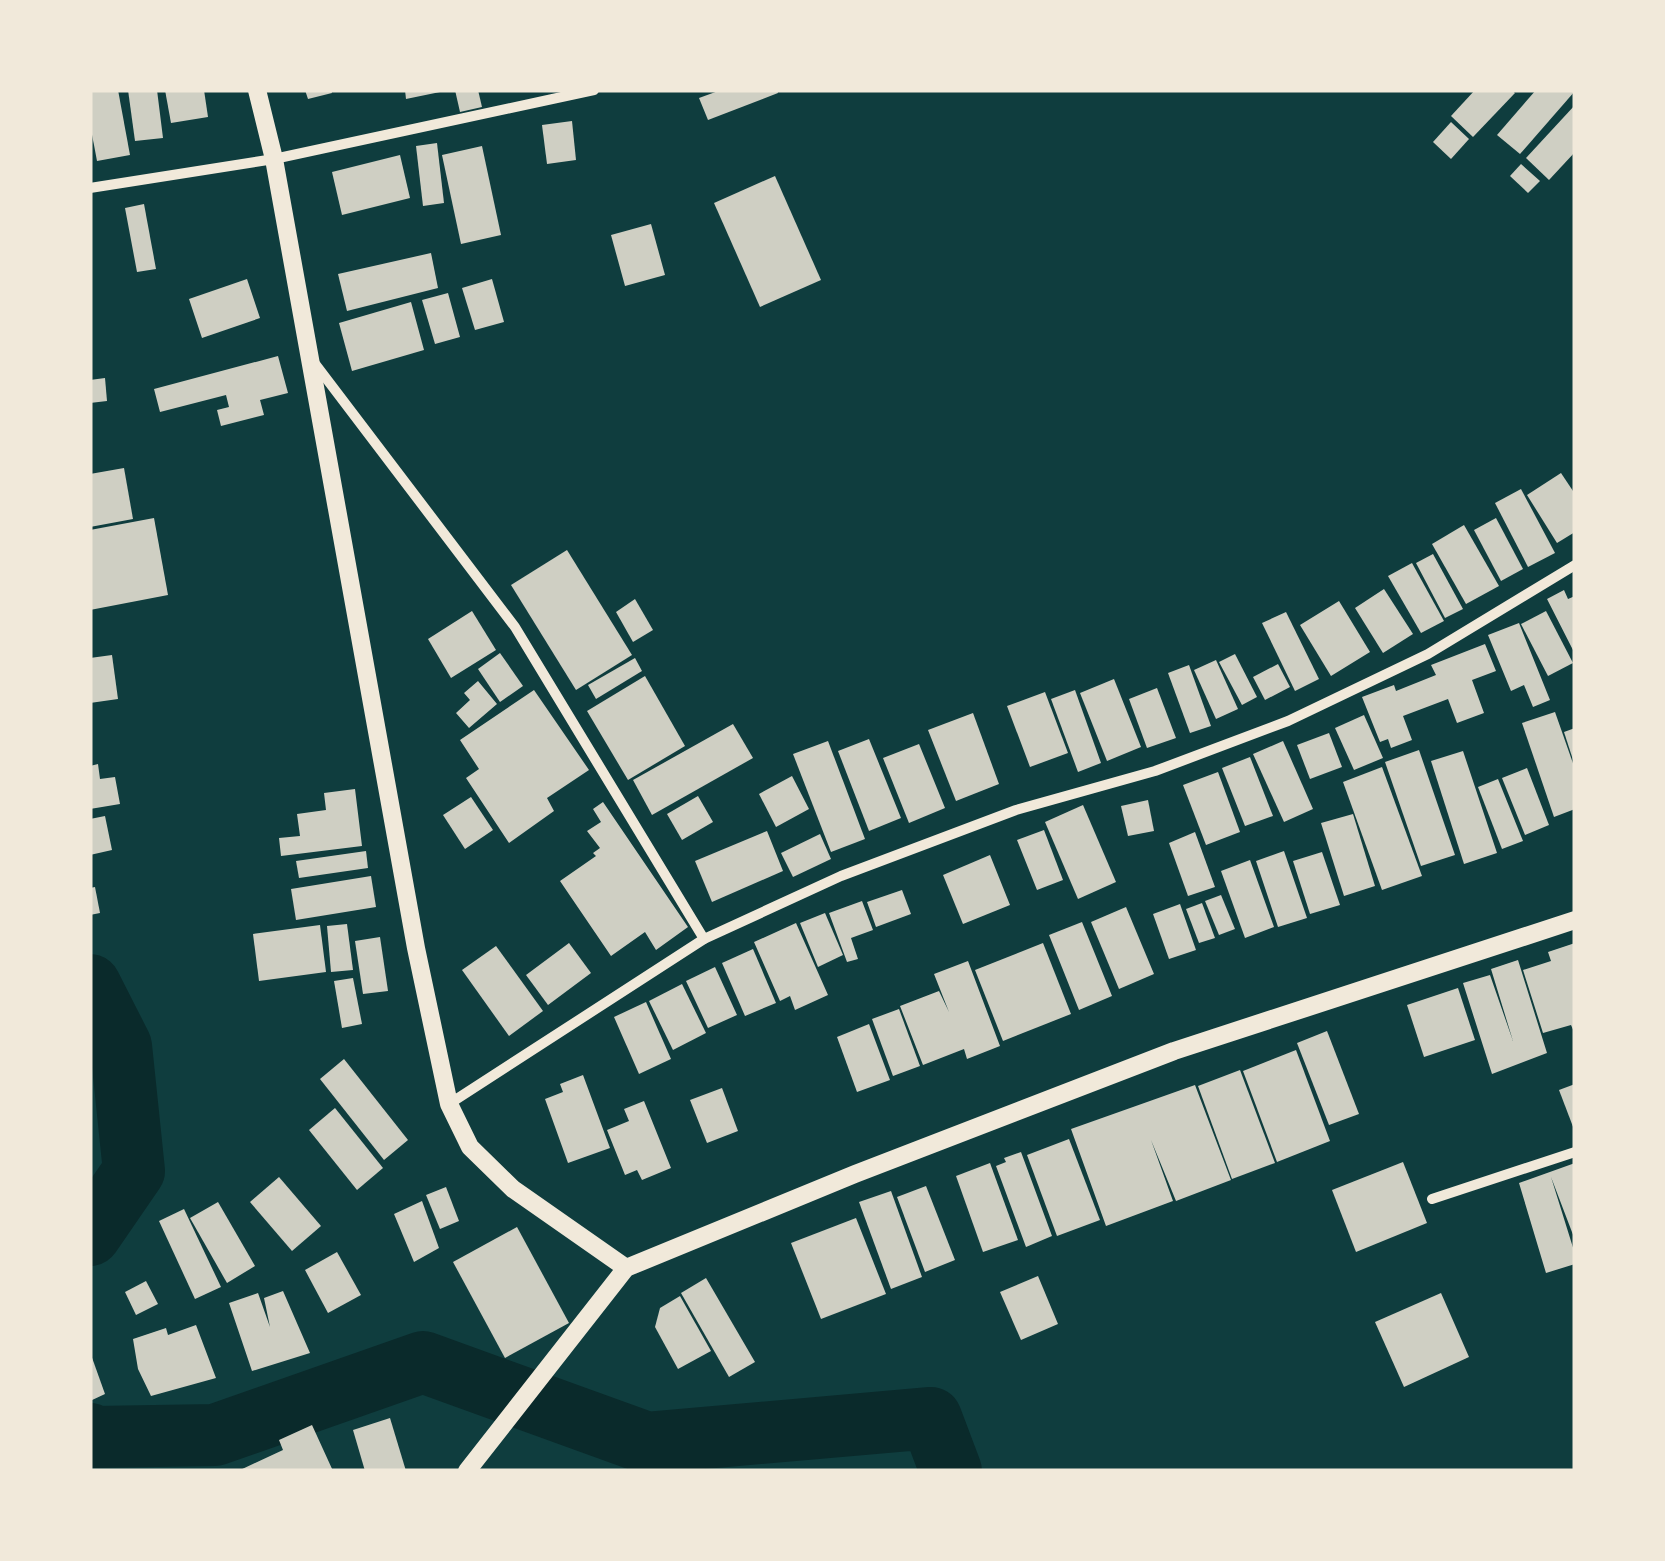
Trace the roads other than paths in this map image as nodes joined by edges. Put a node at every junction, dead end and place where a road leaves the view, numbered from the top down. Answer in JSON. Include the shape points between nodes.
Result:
{"nodes":[{"id":1,"x":257,"y":90,"type":"edge"},
{"id":2,"x":594,"y":90,"type":"edge"},
{"id":3,"x":274,"y":159,"type":"junction"},
{"id":4,"x":90,"y":188,"type":"edge"},
{"id":5,"x":307,"y":354,"type":"junction"},
{"id":6,"x":1575,"y":565,"type":"edge"},
{"id":7,"x":1575,"y":920,"type":"edge"},
{"id":8,"x":704,"y":939,"type":"junction"},
{"id":9,"x":449,"y":1104,"type":"junction"},
{"id":10,"x":1575,"y":1152,"type":"edge"},
{"id":11,"x":1432,"y":1198,"type":"dead end"},
{"id":12,"x":626,"y":1268,"type":"junction"},
{"id":13,"x":468,"y":1471,"type":"edge"}],
"edges":[{"from":1,"to":3,"type":"street"},
{"from":2,"to":3,"type":"street"},
{"from":3,"to":4,"type":"street"},
{"from":3,"to":5,"type":"street"},
{"from":5,"to":8,"type":"street","via":[[515,626]]},
{"from":5,"to":9,"type":"street"},
{"from":6,"to":8,"type":"street","via":[[1428,654],[1288,721],[1156,771],[999,816],[841,876]]},
{"from":7,"to":12,"type":"street","via":[[1174,1051]]},
{"from":8,"to":9,"type":"street"},
{"from":9,"to":12,"type":"street","via":[[470,1147],[513,1189]]},
{"from":10,"to":11,"type":"street"},
{"from":12,"to":13,"type":"street"}]}
